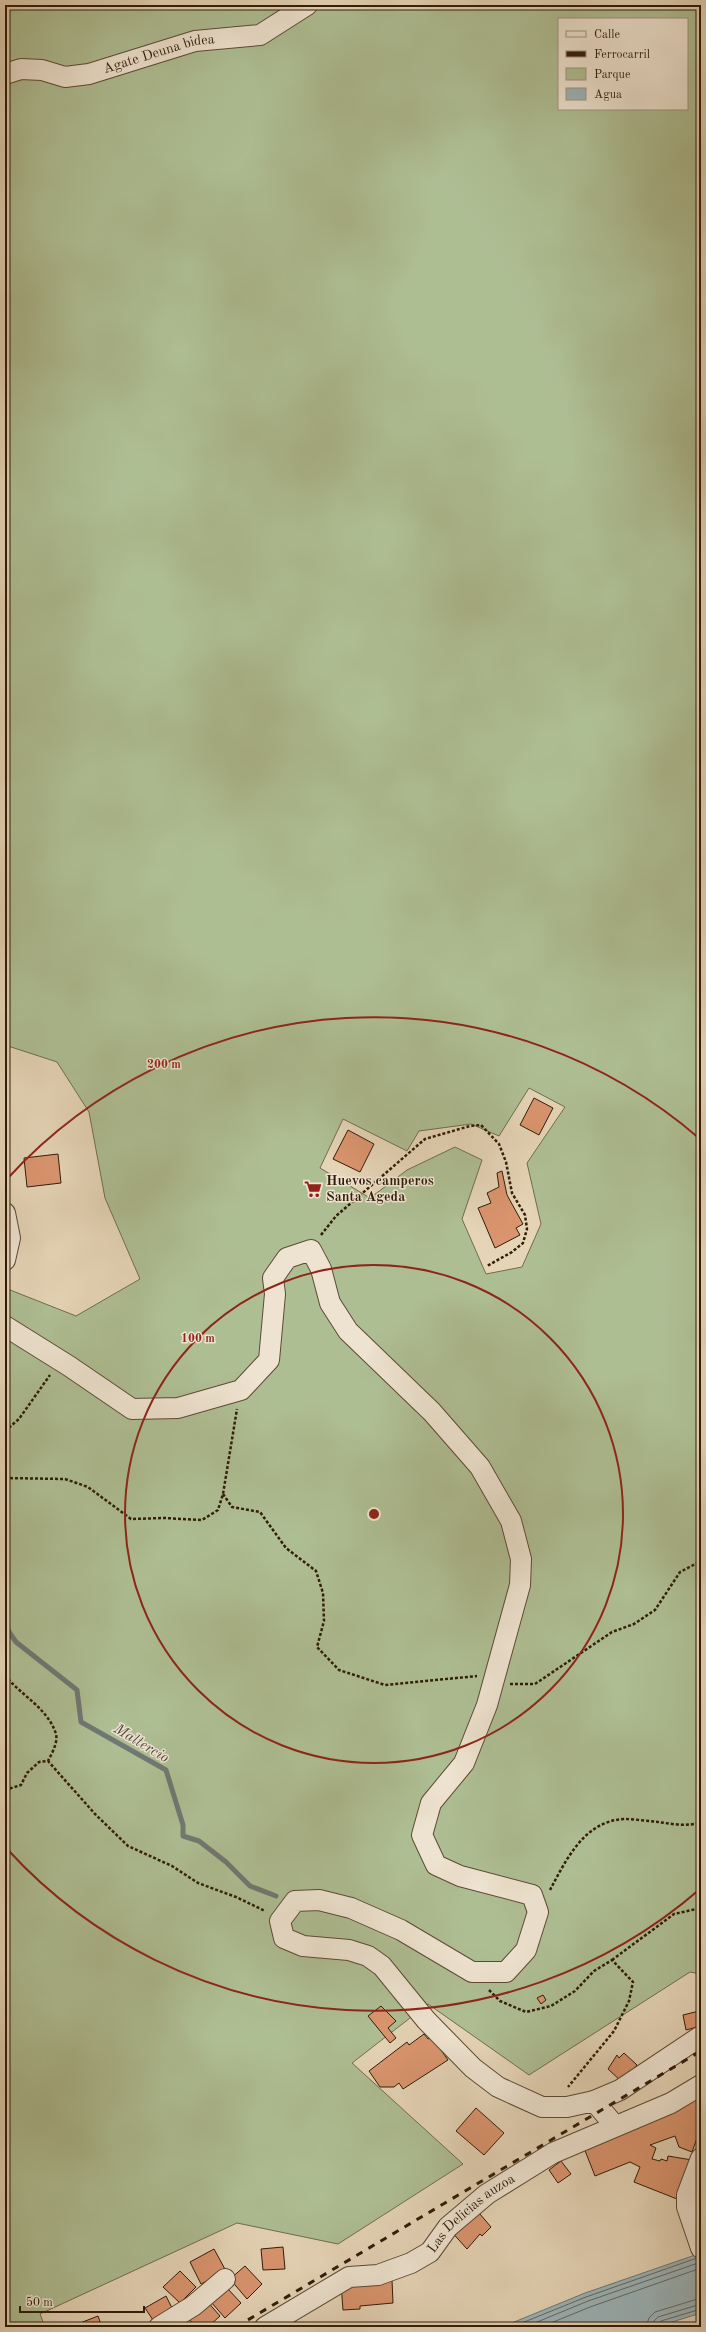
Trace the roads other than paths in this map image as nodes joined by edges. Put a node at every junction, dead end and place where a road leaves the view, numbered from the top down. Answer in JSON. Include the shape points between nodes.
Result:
{"nodes":[{"id":1,"x":307,"y":5,"type":"edge"},
{"id":2,"x":5,"y":74,"type":"edge"},
{"id":3,"x":5,"y":1213,"type":"edge"},
{"id":4,"x":5,"y":1260,"type":"edge"},
{"id":5,"x":5,"y":1326,"type":"edge"},
{"id":6,"x":701,"y":2036,"type":"edge"},
{"id":7,"x":701,"y":2085,"type":"edge"},
{"id":8,"x":594,"y":2101,"type":"junction"},
{"id":9,"x":615,"y":2126,"type":"junction"},
{"id":10,"x":701,"y":2158,"type":"edge"},
{"id":11,"x":701,"y":2248,"type":"edge"},
{"id":12,"x":225,"y":2280,"type":"dead end"},
{"id":13,"x":158,"y":2327,"type":"edge"},
{"id":14,"x":265,"y":2327,"type":"edge"}],
"edges":[{"from":1,"to":2,"type":"street","name":"Agate Deuna bidea","via":[[260,34],[195,41],[89,74],[65,77],[42,70],[20,69]]},
{"from":3,"to":4,"type":"street","via":[[10,1238]]},
{"from":5,"to":8,"type":"street","via":[[132,1409],[178,1408],[241,1390],[269,1360],[275,1294],[273,1278],[287,1258],[311,1250],[322,1269],[330,1303],[348,1332],[442,1423],[480,1467],[511,1521],[521,1559],[520,1585],[487,1705],[464,1763],[431,1803],[422,1834],[436,1865],[460,1876],[532,1895],[538,1912],[526,1950],[506,1972],[472,1972],[401,1930],[351,1908],[319,1900],[296,1901],[280,1921],[284,1938],[302,1946],[349,1950],[368,1956],[382,1966],[426,2020],[473,2068],[498,2087],[542,2107],[567,2107]]},
{"from":6,"to":8,"type":"street","via":[[620,2090]]},
{"from":7,"to":9,"type":"street","name":"Las Delicias auzoa","via":[[671,2103]]},
{"from":8,"to":9,"type":"street"},
{"from":9,"to":14,"type":"street","name":"Las Delicias auzoa","via":[[553,2153],[487,2194],[448,2227],[430,2252],[411,2263],[378,2275],[343,2279]]},
{"from":10,"to":11,"type":"street","via":[[687,2195],[687,2207]]},
{"from":12,"to":13,"type":"street","via":[[193,2306]]}]}
